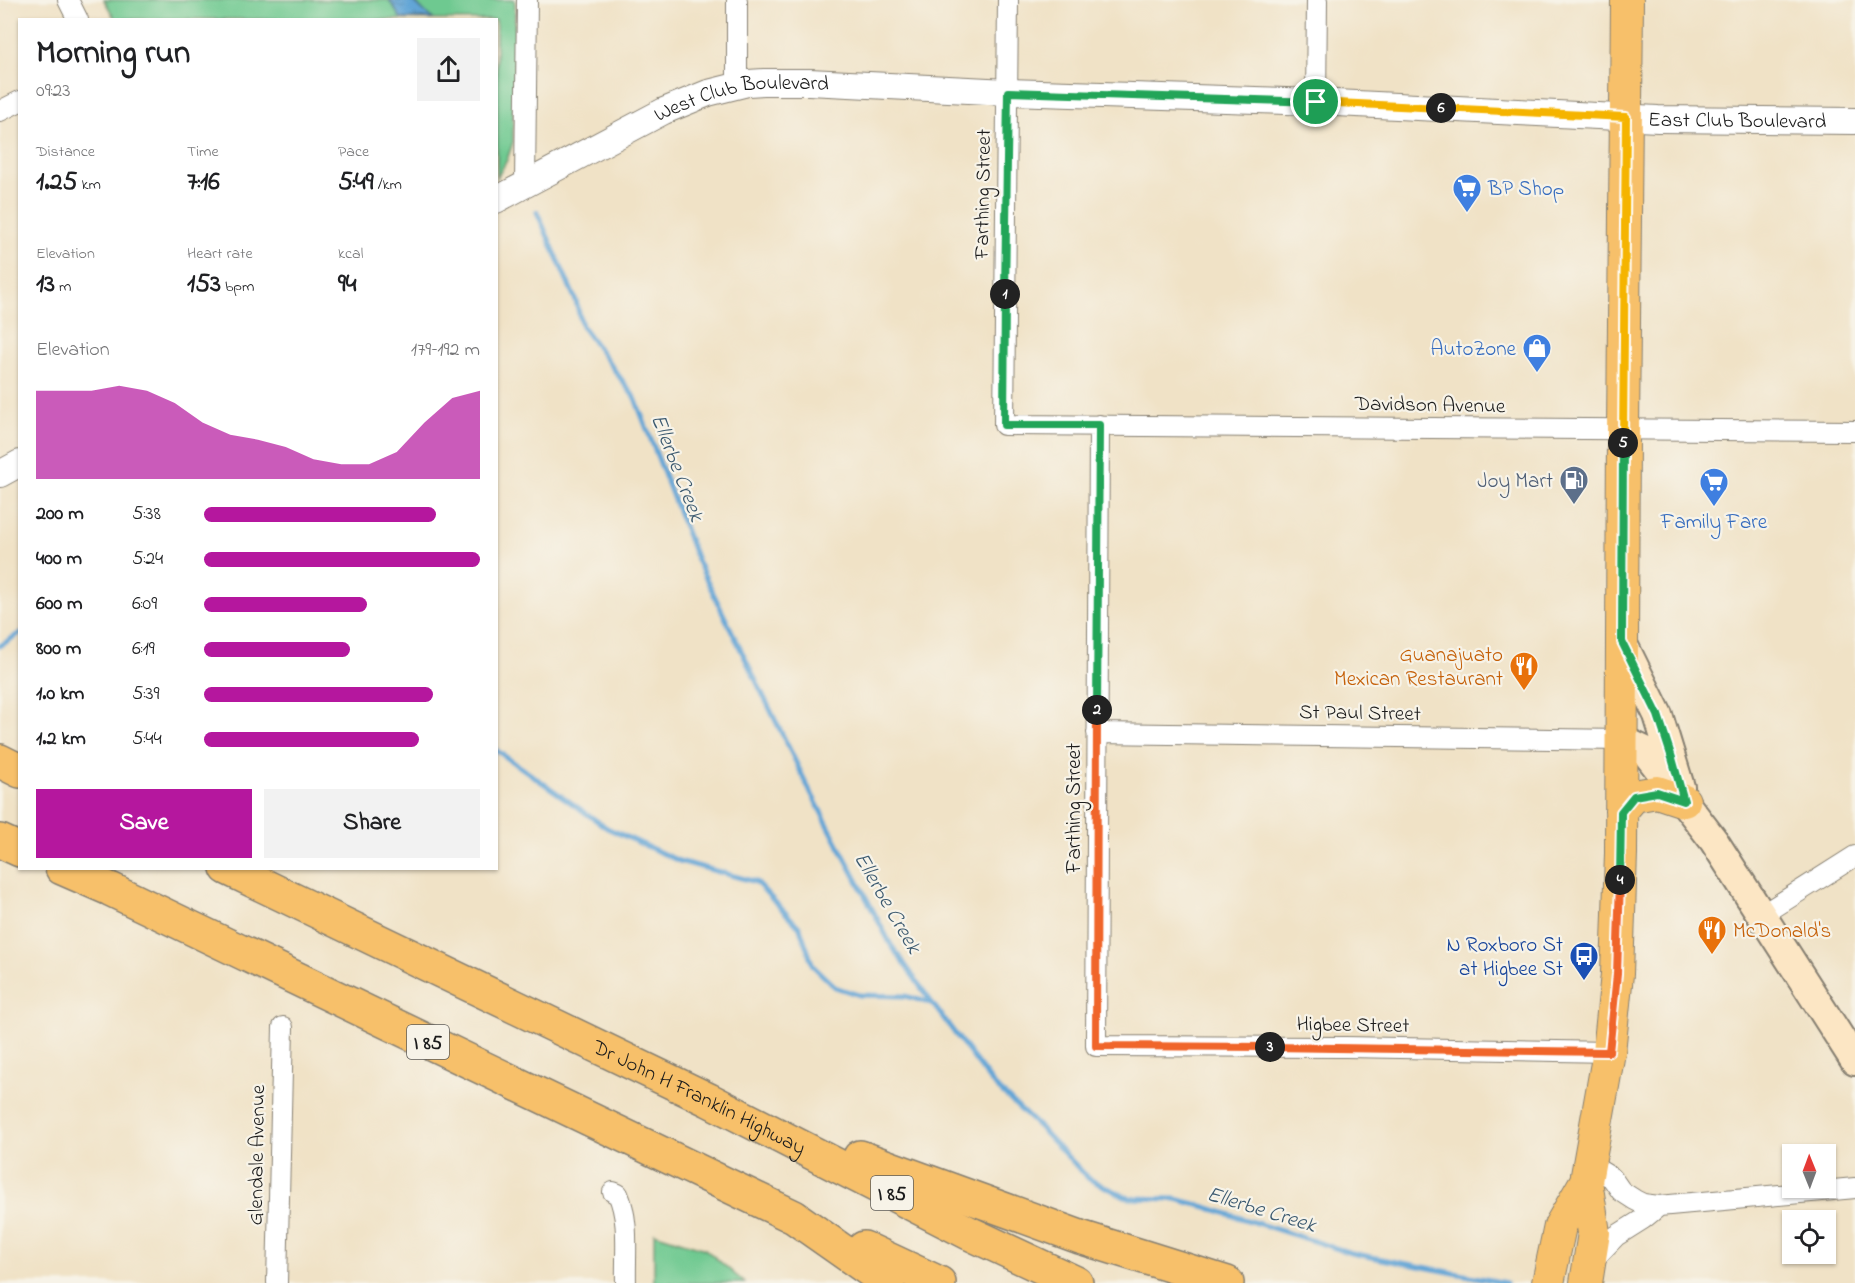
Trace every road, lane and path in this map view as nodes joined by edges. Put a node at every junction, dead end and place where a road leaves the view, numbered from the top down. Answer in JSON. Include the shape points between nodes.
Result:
{"nodes":[{"id":1,"x":68,"y":0,"type":"edge"},
{"id":2,"x":527,"y":0,"type":"edge"},
{"id":3,"x":737,"y":0,"type":"edge"},
{"id":4,"x":1008,"y":0,"type":"edge"},
{"id":5,"x":1317,"y":0,"type":"edge"},
{"id":6,"x":1628,"y":0,"type":"edge"},
{"id":7,"x":77,"y":18,"type":"edge"},
{"id":8,"x":736,"y":85,"type":"junction"},
{"id":9,"x":1008,"y":92,"type":"junction"},
{"id":10,"x":18,"y":102,"type":"edge"},
{"id":11,"x":1316,"y":102,"type":"junction"},
{"id":12,"x":0,"y":111,"type":"edge"},
{"id":13,"x":1626,"y":117,"type":"junction"},
{"id":14,"x":1855,"y":121,"type":"edge"},
{"id":15,"x":525,"y":184,"type":"junction"},
{"id":16,"x":498,"y":199,"type":"edge"},
{"id":17,"x":1004,"y":425,"type":"joint"},
{"id":18,"x":1099,"y":425,"type":"junction"},
{"id":19,"x":1623,"y":430,"type":"junction"},
{"id":20,"x":1855,"y":431,"type":"edge"},
{"id":21,"x":18,"y":464,"type":"edge"},
{"id":22,"x":0,"y":474,"type":"edge"},
{"id":23,"x":1622,"y":642,"type":"junction"},
{"id":24,"x":1097,"y":733,"type":"junction"},
{"id":25,"x":1622,"y":740,"type":"junction"},
{"id":26,"x":0,"y":761,"type":"edge"},
{"id":27,"x":18,"y":770,"type":"edge"},
{"id":28,"x":1684,"y":801,"type":"junction"},
{"id":29,"x":1621,"y":812,"type":"junction"},
{"id":30,"x":0,"y":840,"type":"edge"},
{"id":31,"x":18,"y":849,"type":"edge"},
{"id":32,"x":1855,"y":856,"type":"edge"},
{"id":33,"x":67,"y":870,"type":"edge"},
{"id":34,"x":231,"y":870,"type":"edge"},
{"id":35,"x":1762,"y":915,"type":"junction"},
{"id":36,"x":283,"y":1027,"type":"dead end"},
{"id":37,"x":1096,"y":1046,"type":"joint"},
{"id":38,"x":1609,"y":1052,"type":"junction"},
{"id":39,"x":1855,"y":1061,"type":"edge"},
{"id":40,"x":709,"y":1100,"type":"junction"},
{"id":41,"x":1587,"y":1172,"type":"junction"},
{"id":42,"x":1855,"y":1188,"type":"edge"},
{"id":43,"x":613,"y":1192,"type":"dead end"},
{"id":44,"x":1659,"y":1206,"type":"junction"},
{"id":45,"x":794,"y":1217,"type":"junction"},
{"id":46,"x":1587,"y":1274,"type":"edge"},
{"id":47,"x":278,"y":1283,"type":"edge"},
{"id":48,"x":626,"y":1283,"type":"edge"},
{"id":49,"x":888,"y":1283,"type":"edge"},
{"id":50,"x":939,"y":1283,"type":"edge"},
{"id":51,"x":1076,"y":1283,"type":"edge"},
{"id":52,"x":1227,"y":1283,"type":"edge"},
{"id":53,"x":1548,"y":1283,"type":"edge"}],
"edges":[{"from":1,"to":7,"type":"street"},
{"from":2,"to":15,"type":"street"},
{"from":3,"to":8,"type":"street"},
{"from":4,"to":9,"type":"street","name":"Farthing Street"},
{"from":5,"to":11,"type":"street"},
{"from":6,"to":13,"type":"main road"},
{"from":8,"to":9,"type":"street","name":"West Club Boulevard","via":[[809,82]]},
{"from":8,"to":15,"type":"street","name":"West Club Boulevard","via":[[664,111]]},
{"from":9,"to":11,"type":"street","name":"East Club Boulevard"},
{"from":9,"to":17,"type":"street","name":"Farthing Street"},
{"from":10,"to":12,"type":"street"},
{"from":11,"to":13,"type":"street","name":"East Club Boulevard"},
{"from":13,"to":14,"type":"street","name":"East Club Boulevard"},
{"from":13,"to":19,"type":"main road"},
{"from":15,"to":16,"type":"street","name":"West Club Boulevard"},
{"from":17,"to":18,"type":"street","name":"Davidson Avenue"},
{"from":18,"to":19,"type":"street","name":"Davidson Avenue"},
{"from":18,"to":24,"type":"street","name":"Farthing Street"},
{"from":19,"to":20,"type":"street","name":"Davidson Avenue"},
{"from":19,"to":23,"type":"main road"},
{"from":21,"to":22,"type":"street"},
{"from":23,"to":25,"type":"main road"},
{"from":23,"to":28,"type":"main road","via":[[1658,715]]},
{"from":24,"to":25,"type":"street","name":"St Paul Street"},
{"from":24,"to":37,"type":"street","name":"Farthing Street"},
{"from":25,"to":28,"type":"main road","via":[[1645,751]]},
{"from":25,"to":29,"type":"main road"},
{"from":26,"to":27,"type":"highway"},
{"from":28,"to":29,"type":"main road","via":[[1657,792],[1634,796]]},
{"from":28,"to":35,"type":"main road"},
{"from":29,"to":38,"type":"main road","via":[[1618,955]]},
{"from":30,"to":31,"type":"highway"},
{"from":32,"to":35,"type":"street"},
{"from":33,"to":45,"type":"highway","number":"I 85"},
{"from":34,"to":40,"type":"highway","name":"Dr John H Franklin Highway","number":"I 85"},
{"from":35,"to":39,"type":"main road"},
{"from":36,"to":47,"type":"street","name":"Glendale Avenue"},
{"from":37,"to":38,"type":"street","name":"Higbee Street"},
{"from":38,"to":41,"type":"main road"},
{"from":40,"to":51,"type":"highway","name":"Dr John H Franklin Highway","number":"I 85","via":[[969,1233]]},
{"from":40,"to":52,"type":"highway","via":[[1070,1233]]},
{"from":41,"to":44,"type":"street","via":[[1612,1178],[1635,1200]]},
{"from":41,"to":46,"type":"main road","via":[[1594,1233]]},
{"from":41,"to":53,"type":"main road","via":[[1560,1226]]},
{"from":42,"to":44,"type":"street"},
{"from":43,"to":48,"type":"street","via":[[618,1194],[623,1207]]},
{"from":44,"to":46,"type":"street","via":[[1611,1240]]},
{"from":45,"to":49,"type":"highway"},
{"from":45,"to":50,"type":"highway","number":"I 85"}]}
